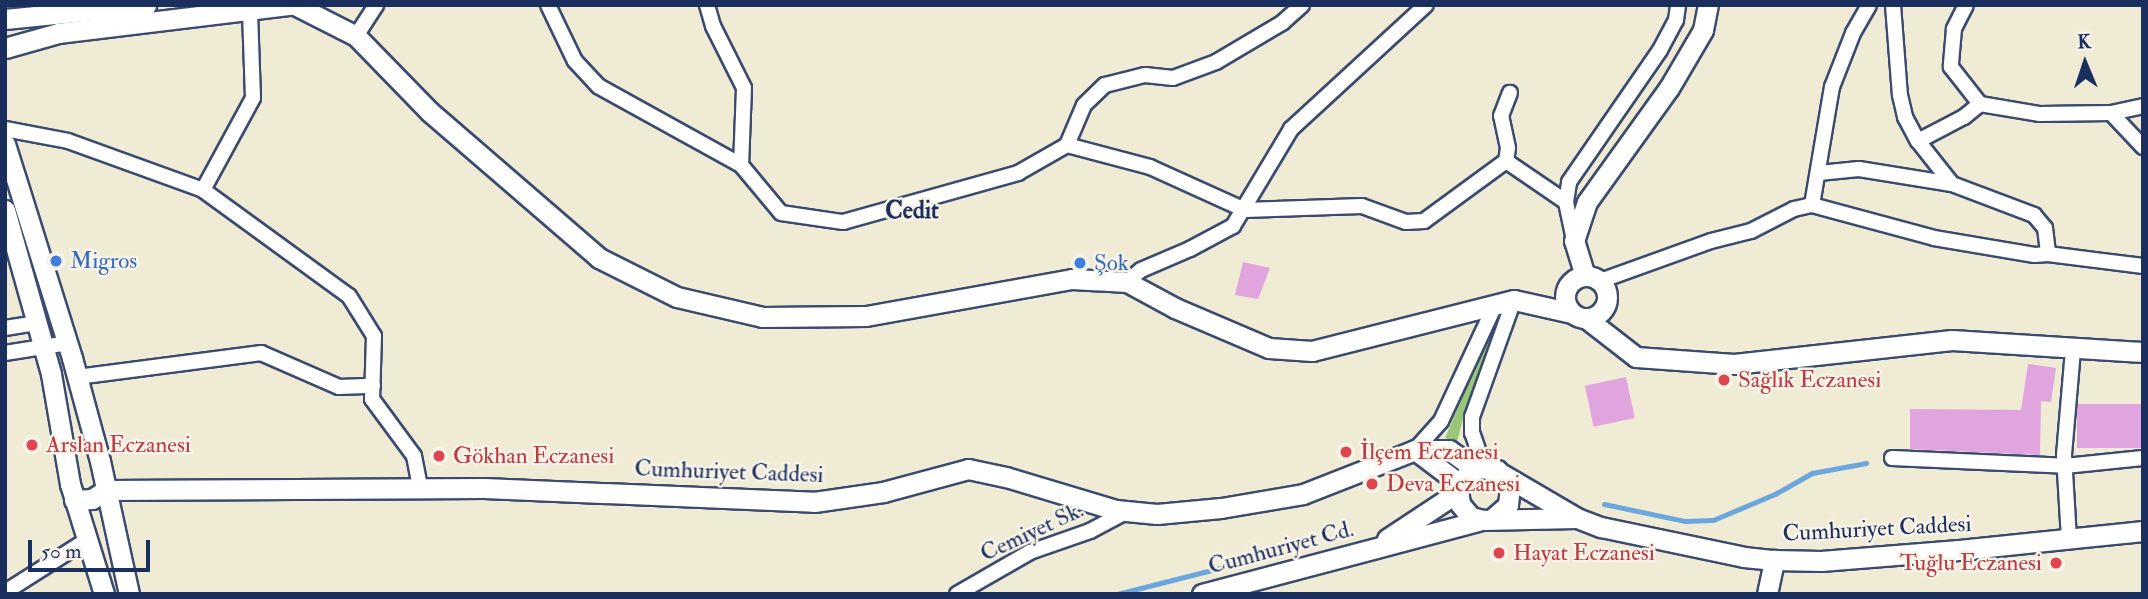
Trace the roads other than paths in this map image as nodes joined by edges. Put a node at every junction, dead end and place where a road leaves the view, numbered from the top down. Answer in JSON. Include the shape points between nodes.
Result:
{"nodes":[{"id":1,"x":146,"y":5,"type":"edge"},
{"id":2,"x":376,"y":5,"type":"edge"},
{"id":3,"x":548,"y":5,"type":"edge"},
{"id":4,"x":707,"y":5,"type":"edge"},
{"id":5,"x":1303,"y":5,"type":"edge"},
{"id":6,"x":1426,"y":5,"type":"edge"},
{"id":7,"x":1678,"y":5,"type":"edge"},
{"id":8,"x":1708,"y":5,"type":"edge"},
{"id":9,"x":1870,"y":5,"type":"edge"},
{"id":10,"x":1893,"y":5,"type":"edge"},
{"id":11,"x":1966,"y":5,"type":"edge"},
{"id":12,"x":300,"y":7,"type":"edge"},
{"id":13,"x":250,"y":10,"type":"junction"},
{"id":14,"x":5,"y":19,"type":"edge"},
{"id":15,"x":356,"y":36,"type":"junction"},
{"id":16,"x":5,"y":48,"type":"edge"},
{"id":17,"x":1510,"y":93,"type":"dead end"},
{"id":18,"x":1980,"y":104,"type":"junction"},
{"id":19,"x":2143,"y":106,"type":"edge"},
{"id":20,"x":2111,"y":113,"type":"junction"},
{"id":21,"x":5,"y":129,"type":"edge"},
{"id":22,"x":1918,"y":141,"type":"junction"},
{"id":23,"x":5,"y":144,"type":"edge"},
{"id":24,"x":1068,"y":145,"type":"junction"},
{"id":25,"x":2143,"y":148,"type":"edge"},
{"id":26,"x":1506,"y":161,"type":"junction"},
{"id":27,"x":741,"y":165,"type":"junction"},
{"id":28,"x":1819,"y":173,"type":"junction"},
{"id":29,"x":1952,"y":184,"type":"junction"},
{"id":30,"x":203,"y":190,"type":"junction"},
{"id":31,"x":1566,"y":202,"type":"junction"},
{"id":32,"x":1812,"y":205,"type":"junction"},
{"id":33,"x":5,"y":210,"type":"edge"},
{"id":34,"x":1245,"y":210,"type":"junction"},
{"id":35,"x":1574,"y":241,"type":"junction"},
{"id":36,"x":2048,"y":254,"type":"junction"},
{"id":37,"x":2143,"y":265,"type":"edge"},
{"id":38,"x":1593,"y":279,"type":"junction"},
{"id":39,"x":1127,"y":282,"type":"junction"},
{"id":40,"x":1505,"y":303,"type":"junction"},
{"id":41,"x":1579,"y":316,"type":"junction"},
{"id":42,"x":38,"y":323,"type":"junction"},
{"id":43,"x":5,"y":328,"type":"edge"},
{"id":44,"x":68,"y":344,"type":"junction"},
{"id":45,"x":45,"y":349,"type":"junction"},
{"id":46,"x":2073,"y":349,"type":"junction"},
{"id":47,"x":2143,"y":352,"type":"edge"},
{"id":48,"x":5,"y":353,"type":"edge"},
{"id":49,"x":77,"y":377,"type":"junction"},
{"id":50,"x":373,"y":386,"type":"junction"},
{"id":51,"x":1415,"y":450,"type":"junction"},
{"id":52,"x":1892,"y":458,"type":"dead end"},
{"id":53,"x":2143,"y":458,"type":"edge"},
{"id":54,"x":100,"y":461,"type":"junction"},
{"id":55,"x":68,"y":464,"type":"junction"},
{"id":56,"x":2065,"y":466,"type":"junction"},
{"id":57,"x":1486,"y":470,"type":"junction"},
{"id":58,"x":420,"y":488,"type":"junction"},
{"id":59,"x":1459,"y":488,"type":"junction"},
{"id":60,"x":106,"y":490,"type":"junction"},
{"id":61,"x":74,"y":499,"type":"junction"},
{"id":62,"x":1125,"y":512,"type":"junction"},
{"id":63,"x":1577,"y":519,"type":"junction"},
{"id":64,"x":1487,"y":520,"type":"junction"},
{"id":65,"x":2143,"y":531,"type":"edge"},
{"id":66,"x":2069,"y":539,"type":"junction"},
{"id":67,"x":87,"y":540,"type":"junction"},
{"id":68,"x":1372,"y":549,"type":"junction"},
{"id":69,"x":1774,"y":560,"type":"junction"},
{"id":70,"x":5,"y":592,"type":"edge"},
{"id":71,"x":104,"y":594,"type":"edge"},
{"id":72,"x":129,"y":594,"type":"edge"},
{"id":73,"x":957,"y":594,"type":"edge"},
{"id":74,"x":1202,"y":594,"type":"edge"},
{"id":75,"x":1767,"y":594,"type":"edge"}],
"edges":[{"from":1,"to":14,"type":"main road"},
{"from":2,"to":15,"type":"street"},
{"from":3,"to":27,"type":"street","via":[[575,61],[598,86]]},
{"from":4,"to":27,"type":"street","via":[[744,88]]},
{"from":5,"to":24,"type":"street","via":[[1282,23],[1216,62],[1173,78],[1144,75],[1105,85],[1084,106]]},
{"from":6,"to":34,"type":"street","via":[[1291,129]]},
{"from":7,"to":31,"type":"street","via":[[1676,20],[1660,50],[1569,182]]},
{"from":8,"to":35,"type":"main road","via":[[1703,30],[1669,88],[1587,202]]},
{"from":9,"to":28,"type":"street","via":[[1853,33],[1832,87]]},
{"from":10,"to":22,"type":"street","via":[[1900,95]]},
{"from":11,"to":18,"type":"street","via":[[1954,29],[1951,67]]},
{"from":12,"to":13,"type":"main road"},
{"from":12,"to":15,"type":"main road"},
{"from":13,"to":16,"type":"main road","via":[[58,33]]},
{"from":13,"to":30,"type":"street","via":[[253,97]]},
{"from":15,"to":39,"type":"main road","via":[[430,112],[600,258],[677,297],[762,317],[866,316],[1072,279]]},
{"from":17,"to":26,"type":"street","via":[[1501,116]]},
{"from":18,"to":20,"type":"street","via":[[2040,114]]},
{"from":18,"to":22,"type":"street"},
{"from":19,"to":20,"type":"street"},
{"from":20,"to":25,"type":"street"},
{"from":21,"to":30,"type":"street","via":[[68,141]]},
{"from":22,"to":29,"type":"street"},
{"from":23,"to":44,"type":"main road"},
{"from":24,"to":27,"type":"street","via":[[1018,173],[843,222],[781,213]]},
{"from":24,"to":34,"type":"street","via":[[1150,167]]},
{"from":26,"to":31,"type":"street"},
{"from":26,"to":34,"type":"street","via":[[1424,221],[1406,222],[1362,205]]},
{"from":28,"to":29,"type":"street","via":[[1858,169]]},
{"from":28,"to":32,"type":"street"},
{"from":29,"to":36,"type":"street","via":[[2034,215],[2045,228]]},
{"from":30,"to":50,"type":"street","via":[[349,296],[374,336]]},
{"from":31,"to":35,"type":"street"},
{"from":32,"to":36,"type":"street","via":[[1934,237]]},
{"from":32,"to":38,"type":"street","via":[[1751,230]]},
{"from":33,"to":42,"type":"main road"},
{"from":34,"to":39,"type":"street","via":[[1233,226],[1141,270]]},
{"from":35,"to":38,"type":"main road"},
{"from":36,"to":37,"type":"street"},
{"from":38,"to":41,"type":"main road","via":[[1608,296],[1606,304],[1595,317]]},
{"from":38,"to":41,"type":"main road","via":[[1577,278],[1566,290],[1564,298]]},
{"from":39,"to":40,"type":"main road","via":[[1269,348],[1312,351]]},
{"from":40,"to":41,"type":"main road"},
{"from":40,"to":51,"type":"street","via":[[1441,421]]},
{"from":40,"to":57,"type":"street","via":[[1472,417],[1474,442]]},
{"from":41,"to":46,"type":"main road","via":[[1636,357],[1734,364],[1952,340]]},
{"from":42,"to":43,"type":"street"},
{"from":42,"to":45,"type":"main road"},
{"from":44,"to":45,"type":"street"},
{"from":44,"to":49,"type":"main road"},
{"from":45,"to":48,"type":"street"},
{"from":45,"to":55,"type":"main road"},
{"from":46,"to":47,"type":"main road"},
{"from":46,"to":56,"type":"street"},
{"from":49,"to":50,"type":"street","via":[[261,353],[340,387]]},
{"from":49,"to":54,"type":"main road"},
{"from":50,"to":58,"type":"street","via":[[372,399],[414,456]]},
{"from":51,"to":57,"type":"main road","name":"Cumhuriyet Caddesi","via":[[1450,450]]},
{"from":51,"to":59,"type":"main road"},
{"from":51,"to":62,"type":"main road","name":"Cumhuriyet Caddesi","via":[[1292,496],[1187,512]]},
{"from":52,"to":56,"type":"street"},
{"from":53,"to":56,"type":"street"},
{"from":54,"to":55,"type":"main road"},
{"from":54,"to":60,"type":"main road"},
{"from":55,"to":61,"type":"main road"},
{"from":56,"to":66,"type":"street"},
{"from":57,"to":59,"type":"main road"},
{"from":57,"to":63,"type":"main road","name":"Cumhuriyet Caddesi"},
{"from":57,"to":64,"type":"main road","via":[[1510,487],[1510,501],[1503,512]]},
{"from":58,"to":60,"type":"main road","name":"Cumhuriyet Caddesi"},
{"from":58,"to":62,"type":"main road","name":"Cumhuriyet Caddesi","via":[[814,502],[883,492],[968,469]]},
{"from":59,"to":64,"type":"main road","via":[[1465,512]]},
{"from":59,"to":68,"type":"main road"},
{"from":60,"to":61,"type":"main road","name":"Cumhuriyet Caddesi","via":[[92,499]]},
{"from":60,"to":72,"type":"main road"},
{"from":61,"to":67,"type":"main road"},
{"from":62,"to":73,"type":"street","name":"Cemiyet Sk.","via":[[1090,531],[1030,552]]},
{"from":63,"to":64,"type":"main road","name":"Cumhuriyet Caddesi"},
{"from":63,"to":69,"type":"main road","name":"Cumhuriyet Caddesi","via":[[1684,546]]},
{"from":64,"to":68,"type":"main road","name":"Cumhuriyet Cd."},
{"from":65,"to":66,"type":"main road","name":"Cumhuriyet Caddesi"},
{"from":66,"to":69,"type":"main road","name":"Cumhuriyet Caddesi","via":[[1821,561]]},
{"from":67,"to":70,"type":"street"},
{"from":67,"to":71,"type":"main road"},
{"from":68,"to":74,"type":"main road","name":"Cumhuriyet Cd."},
{"from":69,"to":75,"type":"main road"}]}
